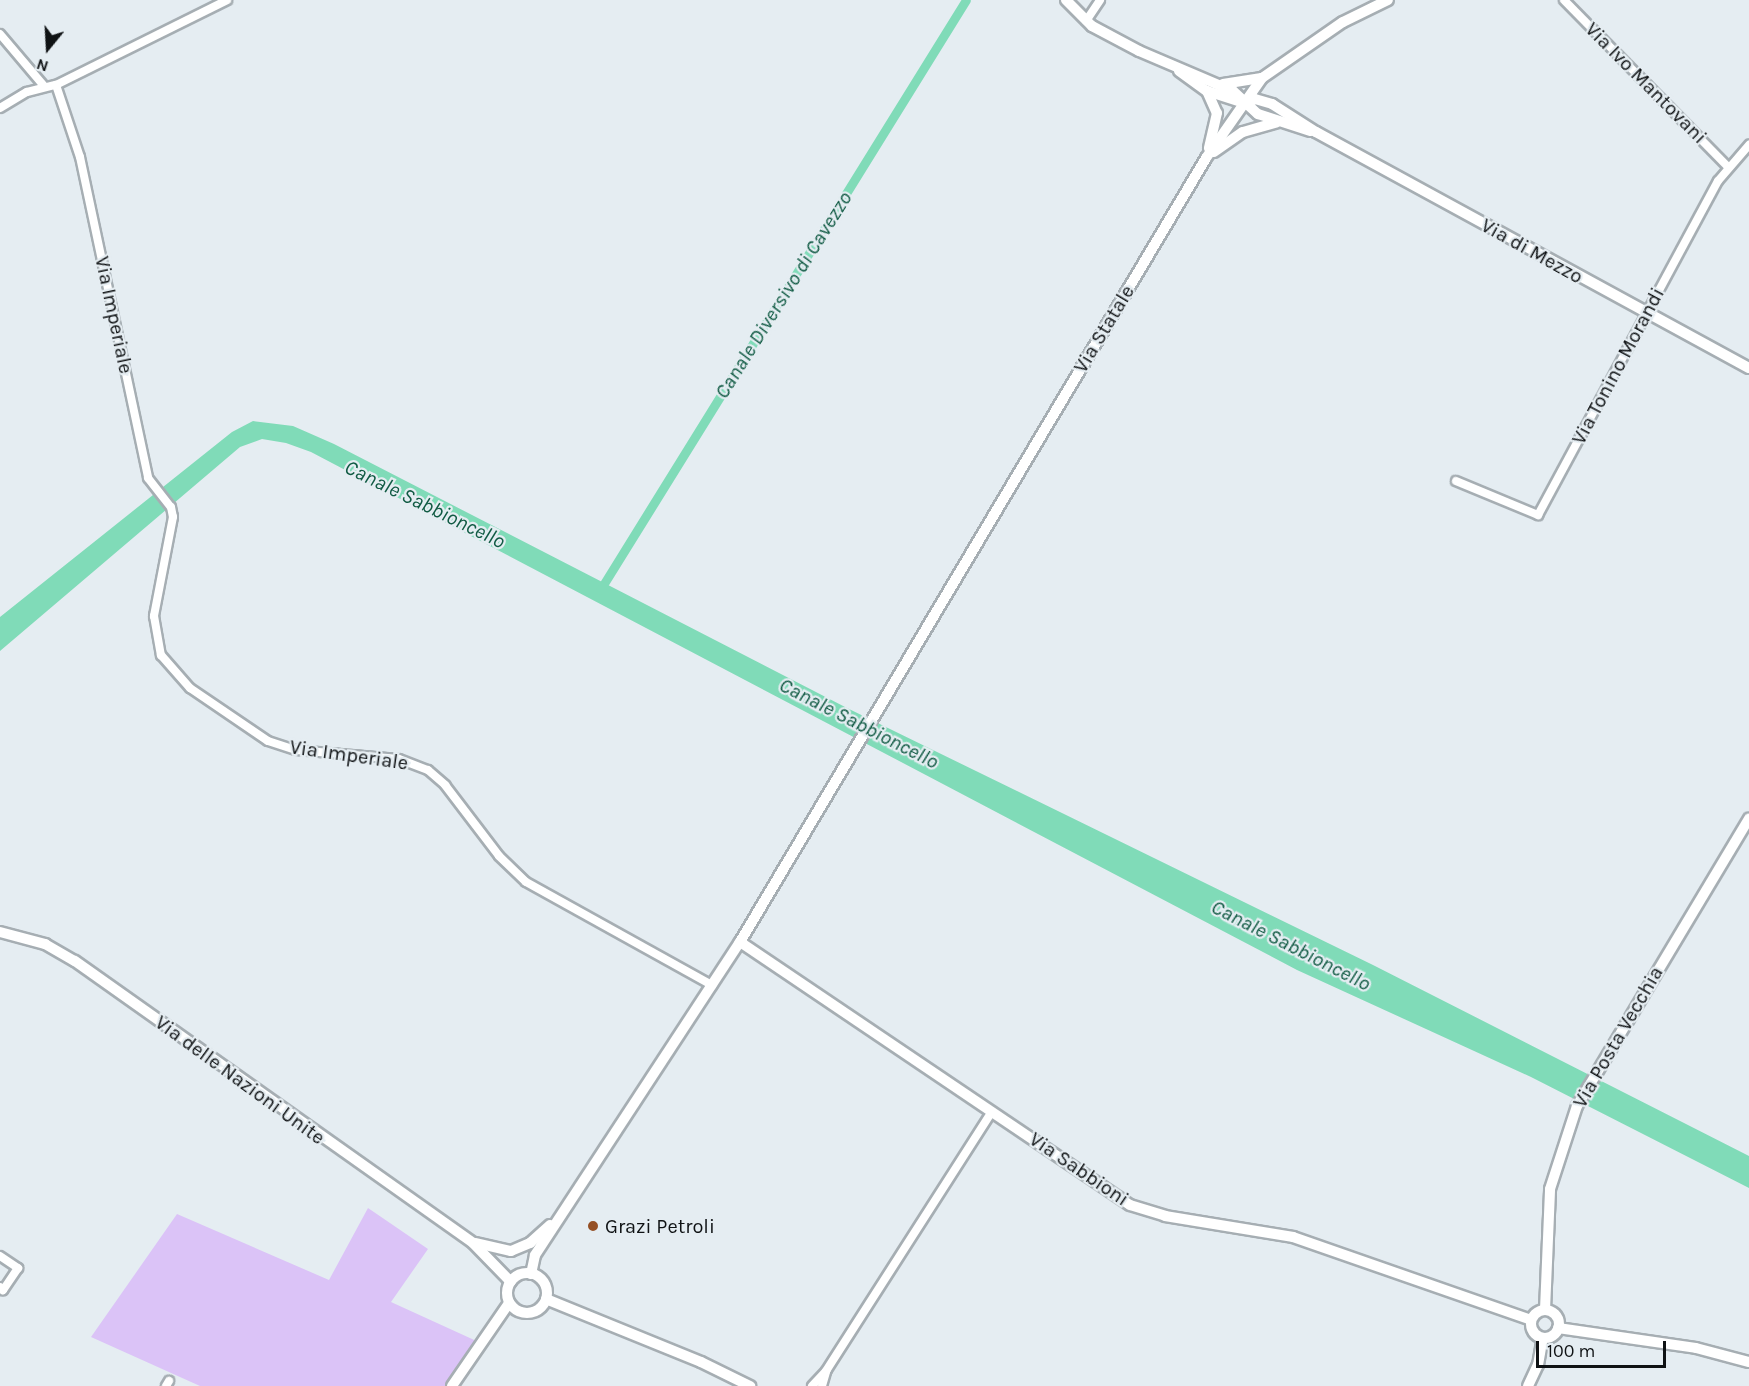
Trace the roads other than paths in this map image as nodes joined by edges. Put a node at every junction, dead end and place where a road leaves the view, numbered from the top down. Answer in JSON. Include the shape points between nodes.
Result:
{"nodes":[{"id":1,"x":227,"y":0,"type":"edge"},
{"id":2,"x":1066,"y":0,"type":"edge"},
{"id":3,"x":1100,"y":0,"type":"edge"},
{"id":4,"x":1388,"y":0,"type":"edge"},
{"id":5,"x":1564,"y":0,"type":"edge"},
{"id":6,"x":1086,"y":21,"type":"junction"},
{"id":7,"x":0,"y":34,"type":"edge"},
{"id":8,"x":1172,"y":65,"type":"junction"},
{"id":9,"x":1262,"y":78,"type":"junction"},
{"id":10,"x":1216,"y":83,"type":"junction"},
{"id":11,"x":57,"y":85,"type":"junction"},
{"id":12,"x":44,"y":86,"type":"junction"},
{"id":13,"x":1207,"y":91,"type":"junction"},
{"id":14,"x":1264,"y":100,"type":"junction"},
{"id":15,"x":1245,"y":104,"type":"junction"},
{"id":16,"x":0,"y":108,"type":"edge"},
{"id":17,"x":1278,"y":122,"type":"junction"},
{"id":18,"x":1316,"y":132,"type":"junction"},
{"id":19,"x":1749,"y":145,"type":"edge"},
{"id":20,"x":1206,"y":158,"type":"junction"},
{"id":21,"x":1728,"y":167,"type":"junction"},
{"id":22,"x":1647,"y":313,"type":"junction"},
{"id":23,"x":1749,"y":368,"type":"edge"},
{"id":24,"x":1456,"y":481,"type":"dead end"},
{"id":25,"x":1749,"y":819,"type":"edge"},
{"id":26,"x":0,"y":932,"type":"edge"},
{"id":27,"x":740,"y":942,"type":"junction"},
{"id":28,"x":712,"y":985,"type":"junction"},
{"id":29,"x":992,"y":1111,"type":"junction"},
{"id":30,"x":566,"y":1208,"type":"junction"},
{"id":31,"x":473,"y":1243,"type":"junction"},
{"id":32,"x":0,"y":1256,"type":"edge"},
{"id":33,"x":531,"y":1274,"type":"junction"},
{"id":34,"x":511,"y":1282,"type":"junction"},
{"id":35,"x":0,"y":1287,"type":"edge"},
{"id":36,"x":546,"y":1299,"type":"junction"},
{"id":37,"x":509,"y":1303,"type":"junction"},
{"id":38,"x":1545,"y":1310,"type":"junction"},
{"id":39,"x":1531,"y":1320,"type":"junction"},
{"id":40,"x":1558,"y":1328,"type":"junction"},
{"id":41,"x":1544,"y":1338,"type":"junction"},
{"id":42,"x":1749,"y":1362,"type":"edge"},
{"id":43,"x":826,"y":1371,"type":"junction"},
{"id":44,"x":452,"y":1386,"type":"edge"},
{"id":45,"x":750,"y":1386,"type":"edge"},
{"id":46,"x":812,"y":1386,"type":"edge"},
{"id":47,"x":822,"y":1386,"type":"edge"},
{"id":48,"x":1528,"y":1386,"type":"edge"}],
"edges":[{"from":1,"to":11,"type":"street"},
{"from":2,"to":6,"type":"street"},
{"from":3,"to":6,"type":"street"},
{"from":4,"to":9,"type":"street","name":"Via Statale","via":[[1333,28]]},
{"from":5,"to":21,"type":"street","name":"Via Ivo Mantovani"},
{"from":6,"to":8,"type":"street"},
{"from":7,"to":12,"type":"street"},
{"from":8,"to":10,"type":"street"},
{"from":8,"to":13,"type":"street"},
{"from":9,"to":10,"type":"street","via":[[1234,85]]},
{"from":9,"to":14,"type":"street","via":[[1260,92]]},
{"from":9,"to":15,"type":"street","name":"Via Statale"},
{"from":10,"to":15,"type":"street","via":[[1233,91]]},
{"from":11,"to":12,"type":"street"},
{"from":11,"to":28,"type":"street","name":"Via Imperiale","via":[[80,157],[152,487],[171,507],[173,526],[154,616],[161,655],[184,683],[240,725],[279,745],[296,750],[392,757],[428,770],[445,785],[499,856],[526,882]]},
{"from":12,"to":16,"type":"street"},
{"from":13,"to":15,"type":"street"},
{"from":13,"to":20,"type":"street","via":[[1217,113]]},
{"from":14,"to":15,"type":"street"},
{"from":14,"to":18,"type":"street"},
{"from":15,"to":17,"type":"street"},
{"from":15,"to":20,"type":"street","name":"Via Statale"},
{"from":17,"to":18,"type":"street"},
{"from":17,"to":20,"type":"street","via":[[1243,132]]},
{"from":18,"to":22,"type":"street","name":"Via di Mezzo"},
{"from":19,"to":21,"type":"street","name":"Via Tonino Morandi"},
{"from":20,"to":27,"type":"street","name":"Via Statale"},
{"from":21,"to":22,"type":"street","name":"Via Tonino Morandi"},
{"from":22,"to":23,"type":"street","name":"Via di Mezzo"},
{"from":22,"to":24,"type":"street","name":"Via Tonino Morandi","via":[[1538,514]]},
{"from":25,"to":38,"type":"street","name":"Via Posta Vecchia","via":[[1592,1075],[1577,1106],[1550,1188]]},
{"from":26,"to":31,"type":"street","name":"Via delle Nazioni Unite","via":[[45,944],[75,961]]},
{"from":27,"to":28,"type":"street","name":"Via Statale"},
{"from":27,"to":29,"type":"street","name":"Via Sabbioni"},
{"from":28,"to":30,"type":"street","name":"Via Statale"},
{"from":29,"to":39,"type":"street","name":"Via Sabbioni","via":[[1140,1209],[1293,1237]]},
{"from":29,"to":43,"type":"street"},
{"from":30,"to":31,"type":"street","name":"Via delle Nazioni Unite","via":[[538,1237],[517,1249],[500,1250]]},
{"from":30,"to":33,"type":"street","via":[[535,1255]]},
{"from":31,"to":34,"type":"street","name":"Via delle Nazioni Unite"},
{"from":32,"to":35,"type":"street","via":[[18,1268],[3,1290]]},
{"from":33,"to":34,"type":"street","via":[[520,1275]]},
{"from":33,"to":36,"type":"street","via":[[544,1284]]},
{"from":34,"to":37,"type":"street","via":[[507,1290]]},
{"from":36,"to":37,"type":"street","via":[[531,1313],[521,1313]]},
{"from":36,"to":45,"type":"street"},
{"from":37,"to":44,"type":"street"},
{"from":38,"to":39,"type":"street"},
{"from":38,"to":40,"type":"street","via":[[1557,1318]]},
{"from":39,"to":41,"type":"street","via":[[1532,1330]]},
{"from":40,"to":41,"type":"street","via":[[1553,1336]]},
{"from":40,"to":42,"type":"street","via":[[1696,1348]]},
{"from":41,"to":48,"type":"street"},
{"from":43,"to":46,"type":"street"},
{"from":43,"to":47,"type":"street"}]}
